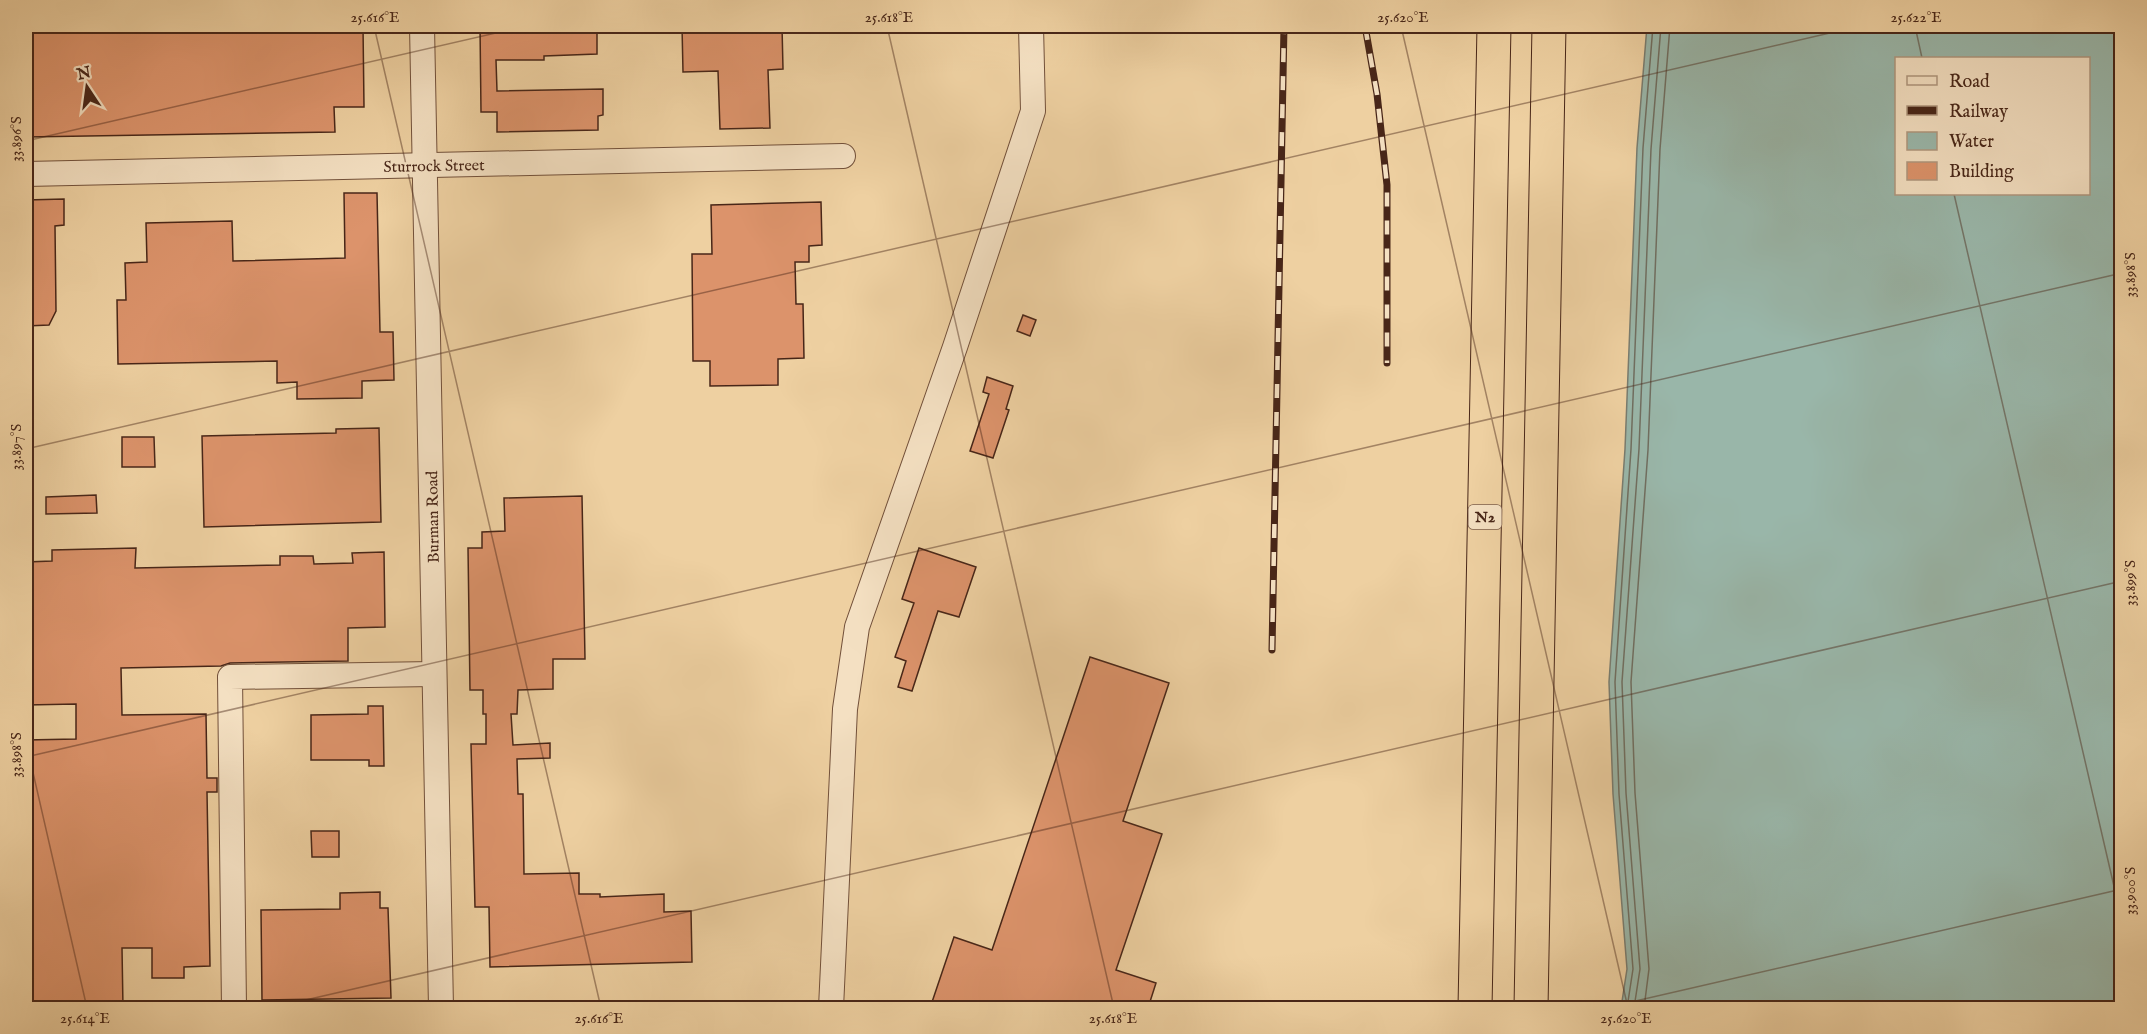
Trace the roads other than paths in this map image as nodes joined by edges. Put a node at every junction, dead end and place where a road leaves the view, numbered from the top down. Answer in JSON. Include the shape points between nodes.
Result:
{"nodes":[{"id":1,"x":422,"y":26,"type":"edge"},
{"id":2,"x":1031,"y":26,"type":"edge"},
{"id":3,"x":1494,"y":26,"type":"edge"},
{"id":4,"x":1549,"y":26,"type":"edge"},
{"id":5,"x":843,"y":156,"type":"dead end"},
{"id":6,"x":425,"y":165,"type":"junction"},
{"id":7,"x":26,"y":174,"type":"edge"},
{"id":8,"x":434,"y":674,"type":"junction"},
{"id":9,"x":234,"y":1008,"type":"edge"},
{"id":10,"x":441,"y":1008,"type":"edge"},
{"id":11,"x":831,"y":1008,"type":"edge"},
{"id":12,"x":1475,"y":1008,"type":"edge"},
{"id":13,"x":1531,"y":1008,"type":"edge"}],
"edges":[{"from":1,"to":6,"type":"street","name":"Burman Road"},
{"from":2,"to":11,"type":"street","via":[[1033,111],[956,347],[857,627],[845,709]]},
{"from":3,"to":12,"type":"highway","number":"N2"},
{"from":4,"to":13,"type":"highway"},
{"from":5,"to":6,"type":"street","name":"Sturrock Street"},
{"from":6,"to":7,"type":"street","name":"Sturrock Street"},
{"from":6,"to":8,"type":"street","name":"Burman Road"},
{"from":8,"to":9,"type":"street","via":[[230,677]]},
{"from":8,"to":10,"type":"street","name":"Burman Road"}]}
